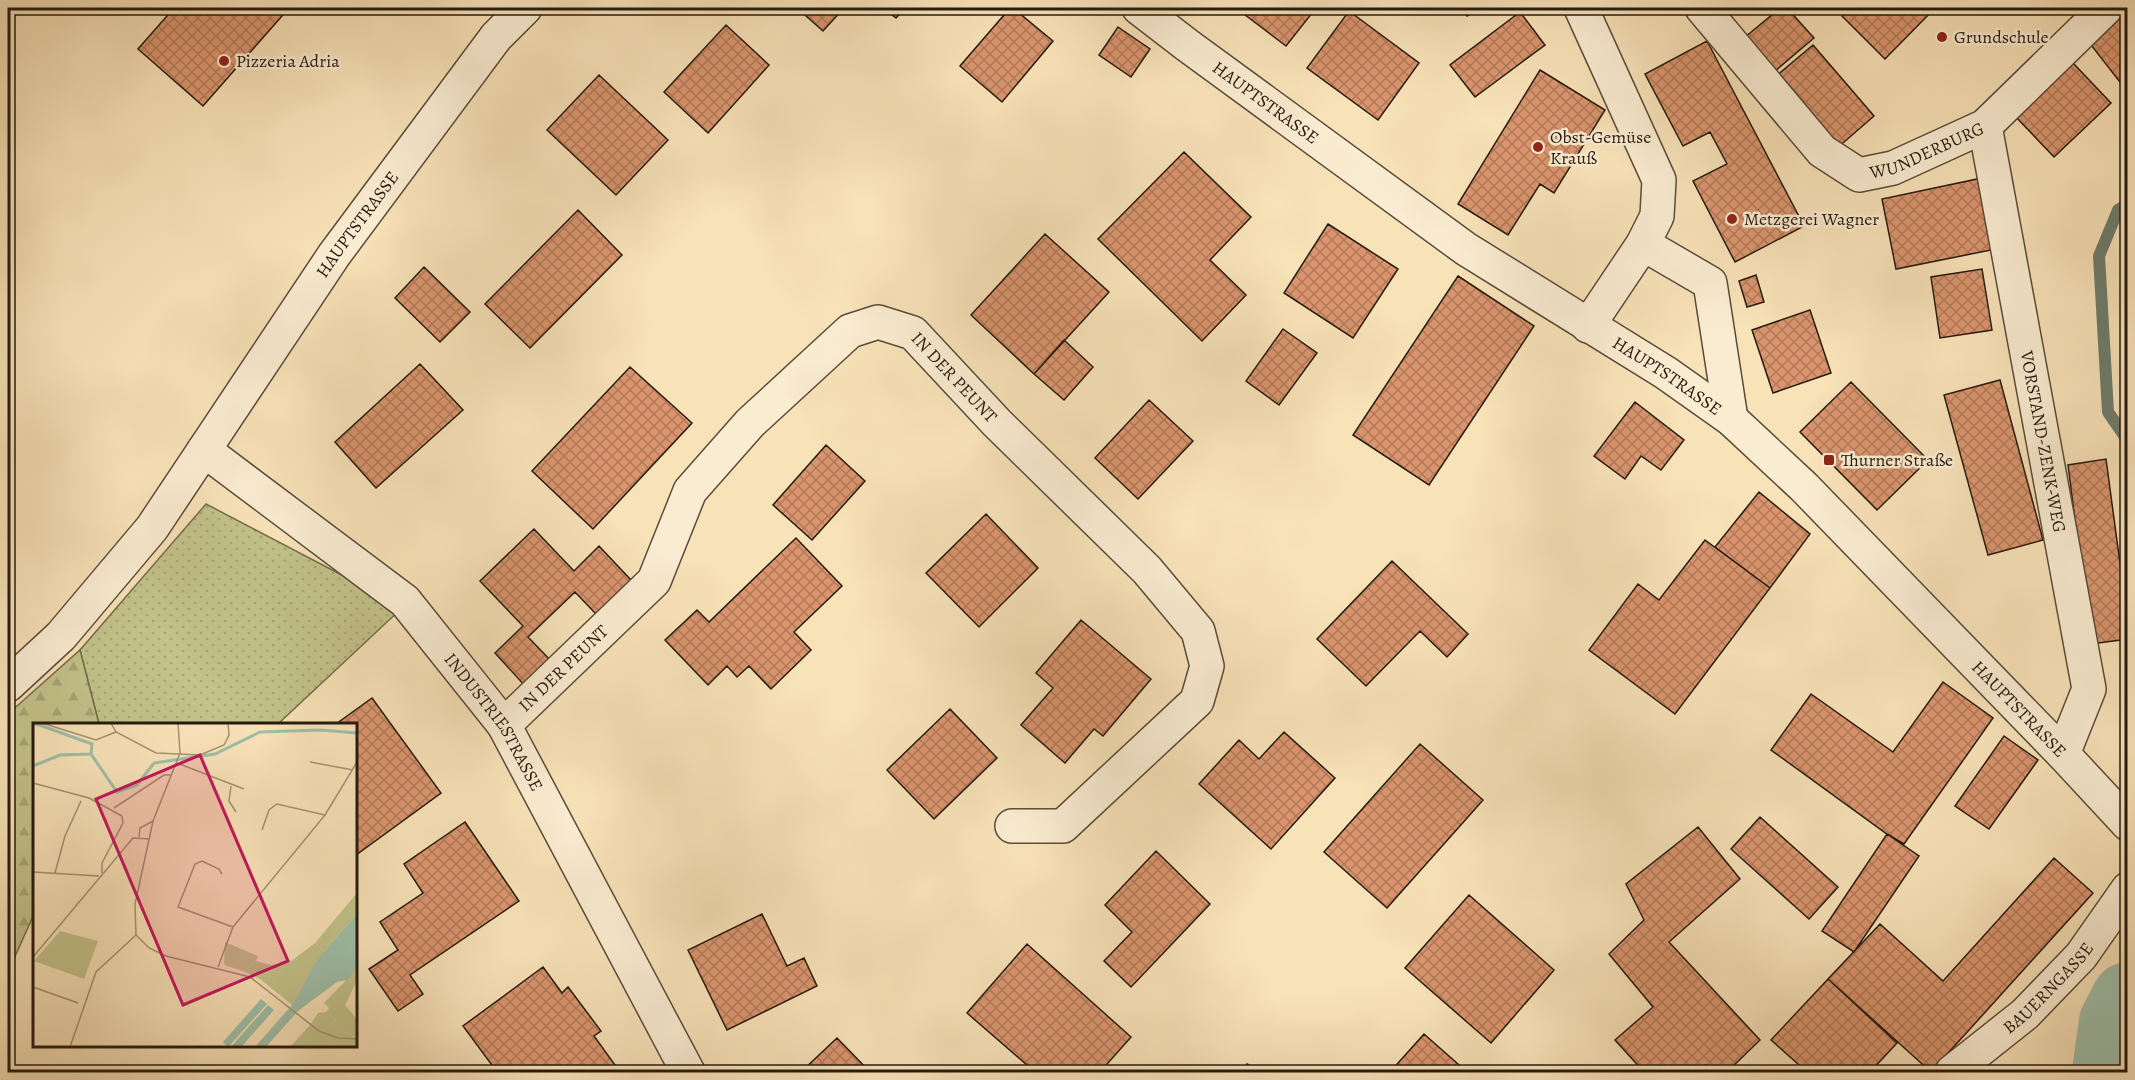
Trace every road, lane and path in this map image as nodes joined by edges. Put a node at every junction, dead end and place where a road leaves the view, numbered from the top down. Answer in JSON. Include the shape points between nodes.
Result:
{"nodes":[{"id":1,"x":525,"y":8,"type":"edge"},
{"id":2,"x":1139,"y":8,"type":"edge"},
{"id":3,"x":1581,"y":8,"type":"edge"},
{"id":4,"x":1702,"y":8,"type":"edge"},
{"id":5,"x":2106,"y":8,"type":"edge"},
{"id":6,"x":1985,"y":126,"type":"junction"},
{"id":7,"x":1643,"y":244,"type":"junction"},
{"id":8,"x":1588,"y":326,"type":"junction"},
{"id":9,"x":1731,"y":419,"type":"junction"},
{"id":10,"x":204,"y":450,"type":"junction"},
{"id":11,"x":8,"y":685,"type":"edge"},
{"id":12,"x":504,"y":725,"type":"junction"},
{"id":13,"x":2063,"y":754,"type":"junction"},
{"id":14,"x":2127,"y":824,"type":"edge"},
{"id":15,"x":1012,"y":826,"type":"dead end"},
{"id":16,"x":2127,"y":889,"type":"edge"},
{"id":17,"x":688,"y":1072,"type":"edge"},
{"id":18,"x":1952,"y":1072,"type":"edge"}],
"edges":[{"from":1,"to":10,"type":"street","name":"HAUPTSTRASSE","via":[[496,37],[333,255]]},
{"from":2,"to":8,"type":"street","name":"HAUPTSTRASSE","via":[[1466,249]]},
{"from":3,"to":7,"type":"street","via":[[1659,180],[1657,216]]},
{"from":4,"to":6,"type":"street","name":"WUNDERBURG","via":[[1822,151],[1859,176],[1893,168]]},
{"from":5,"to":6,"type":"street","name":"WUNDERBURG"},
{"from":6,"to":13,"type":"street","name":"VORSTAND-ZENK-WEG","via":[[2089,689]]},
{"from":7,"to":8,"type":"street"},
{"from":7,"to":9,"type":"street","via":[[1710,283]]},
{"from":8,"to":9,"type":"street","name":"HAUPTSTRASSE","via":[[1666,373]]},
{"from":9,"to":13,"type":"street","name":"HAUPTSTRASSE","via":[[1804,487]]},
{"from":10,"to":11,"type":"street","name":"HAUPTSTRASSE","via":[[152,528],[62,636]]},
{"from":10,"to":12,"type":"street","name":"INDUSTRIESTRASSE","via":[[405,601]]},
{"from":12,"to":15,"type":"street","name":"IN DER PEUNT","via":[[654,581],[690,491],[750,423],[850,331],[878,322],[913,333],[997,423],[1147,570],[1198,631],[1207,666],[1197,701],[1063,826]]},
{"from":12,"to":17,"type":"street","name":"INDUSTRIESTRASSE"},
{"from":13,"to":14,"type":"street","name":"HAUPTSTRASSE"},
{"from":16,"to":18,"type":"street","name":"BAUERNGASSE","via":[[2081,956],[2025,1014]]}]}
